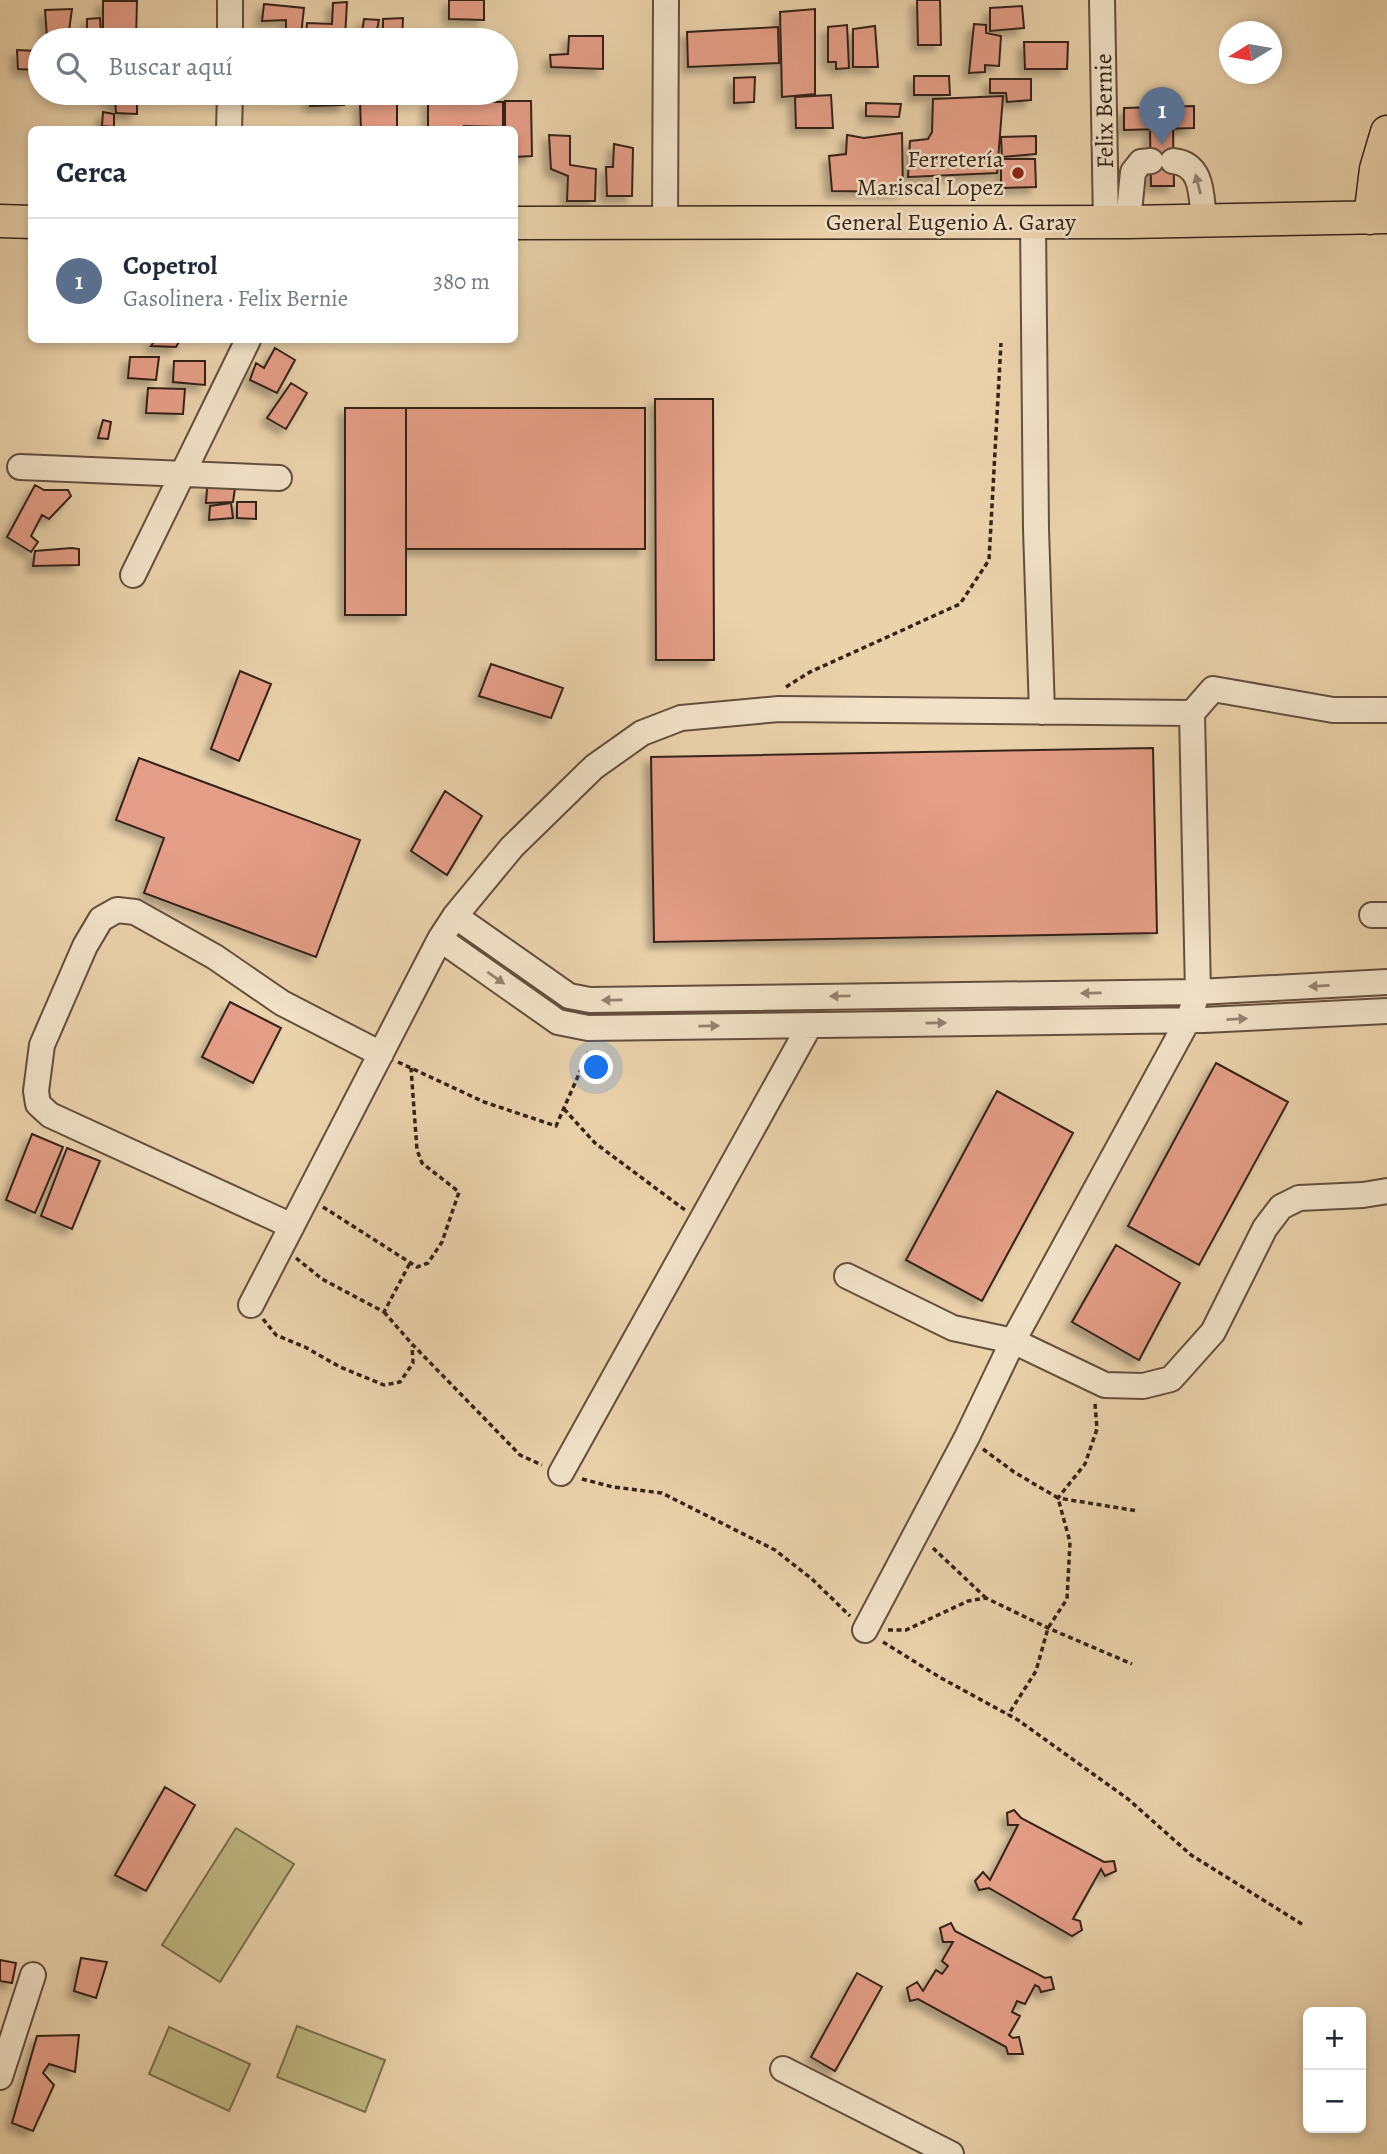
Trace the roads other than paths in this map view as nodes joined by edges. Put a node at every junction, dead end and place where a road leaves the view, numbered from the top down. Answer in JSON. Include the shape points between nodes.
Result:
{"nodes":[{"id":1,"x":230,"y":0,"type":"edge"},
{"id":2,"x":666,"y":0,"type":"edge"},
{"id":3,"x":1102,"y":0,"type":"edge"},
{"id":4,"x":230,"y":28,"type":"edge"},
{"id":5,"x":230,"y":105,"type":"edge"},
{"id":6,"x":229,"y":126,"type":"edge"},
{"id":7,"x":1387,"y":132,"type":"edge"},
{"id":8,"x":1378,"y":218,"type":"edge"},
{"id":9,"x":1204,"y":220,"type":"junction"},
{"id":10,"x":0,"y":221,"type":"edge"},
{"id":11,"x":28,"y":222,"type":"edge"},
{"id":12,"x":1033,"y":222,"type":"junction"},
{"id":13,"x":1117,"y":222,"type":"junction"},
{"id":14,"x":518,"y":223,"type":"edge"},
{"id":15,"x":665,"y":223,"type":"junction"},
{"id":16,"x":247,"y":343,"type":"edge"},
{"id":17,"x":20,"y":467,"type":"dead end"},
{"id":18,"x":183,"y":472,"type":"junction"},
{"id":19,"x":279,"y":478,"type":"dead end"},
{"id":20,"x":133,"y":575,"type":"dead end"},
{"id":21,"x":1387,"y":710,"type":"edge"},
{"id":22,"x":1042,"y":712,"type":"junction"},
{"id":23,"x":1192,"y":713,"type":"junction"},
{"id":24,"x":456,"y":916,"type":"junction"},
{"id":25,"x":440,"y":939,"type":"junction"},
{"id":26,"x":1387,"y":982,"type":"edge"},
{"id":27,"x":1198,"y":992,"type":"junction"},
{"id":28,"x":1387,"y":1011,"type":"edge"},
{"id":29,"x":1188,"y":1020,"type":"junction"},
{"id":30,"x":810,"y":1025,"type":"junction"},
{"id":31,"x":381,"y":1054,"type":"junction"},
{"id":32,"x":1387,"y":1191,"type":"edge"},
{"id":33,"x":287,"y":1236,"type":"junction"},
{"id":34,"x":847,"y":1276,"type":"dead end"},
{"id":35,"x":251,"y":1305,"type":"road end"},
{"id":36,"x":1013,"y":1341,"type":"junction"},
{"id":37,"x":561,"y":1473,"type":"road end"},
{"id":38,"x":864,"y":1630,"type":"road end"},
{"id":39,"x":33,"y":1975,"type":"dead end"},
{"id":40,"x":783,"y":2069,"type":"dead end"},
{"id":41,"x":0,"y":2077,"type":"edge"},
{"id":42,"x":951,"y":2154,"type":"edge"}],
"edges":[{"from":1,"to":4,"type":"street"},
{"from":2,"to":15,"type":"street"},
{"from":3,"to":13,"type":"street","name":"Felix Bernie"},
{"from":5,"to":6,"type":"street"},
{"from":7,"to":8,"type":"main road","via":[[1376,169]]},
{"from":8,"to":9,"type":"main road","name":"General Eugenio A. Garay"},
{"from":9,"to":13,"type":"main road","name":"General Eugenio A. Garay"},
{"from":9,"to":13,"type":"street","one_way":true,"via":[[1194,170],[1182,162],[1162,161],[1141,162],[1133,172]]},
{"from":10,"to":11,"type":"main road"},
{"from":12,"to":13,"type":"main road","name":"General Eugenio A. Garay"},
{"from":12,"to":15,"type":"main road","name":"General Eugenio A. Garay"},
{"from":12,"to":22,"type":"street"},
{"from":14,"to":15,"type":"main road","name":"General Eugenio A. Garay"},
{"from":16,"to":18,"type":"street"},
{"from":17,"to":18,"type":"street"},
{"from":18,"to":19,"type":"street"},
{"from":18,"to":20,"type":"street"},
{"from":21,"to":23,"type":"street","via":[[1333,710],[1213,689]]},
{"from":22,"to":23,"type":"street"},
{"from":22,"to":24,"type":"street","via":[[779,709],[681,718],[642,733],[594,767],[512,848]]},
{"from":23,"to":27,"type":"street"},
{"from":24,"to":25,"type":"street"},
{"from":27,"to":24,"type":"street","one_way":true,"via":[[590,1000],[569,996]]},
{"from":25,"to":30,"type":"street","one_way":true,"via":[[558,1022],[587,1028]]},
{"from":25,"to":31,"type":"street"},
{"from":26,"to":27,"type":"street","one_way":true},
{"from":27,"to":29,"type":"street"},
{"from":29,"to":28,"type":"street","one_way":true},
{"from":30,"to":29,"type":"street","one_way":true},
{"from":29,"to":36,"type":"street"},
{"from":30,"to":37,"type":"street"},
{"from":31,"to":33,"type":"street"},
{"from":31,"to":33,"type":"street","via":[[282,1003],[215,957],[135,912],[117,910],[101,919],[85,946],[42,1045],[38,1104],[50,1115]]},
{"from":32,"to":36,"type":"street","via":[[1299,1198],[1281,1207],[1265,1228],[1213,1332],[1171,1379],[1143,1387],[1105,1385]]},
{"from":33,"to":35,"type":"street"},
{"from":34,"to":36,"type":"street","via":[[953,1328]]},
{"from":36,"to":38,"type":"street"},
{"from":39,"to":41,"type":"street"},
{"from":40,"to":42,"type":"street"}]}
